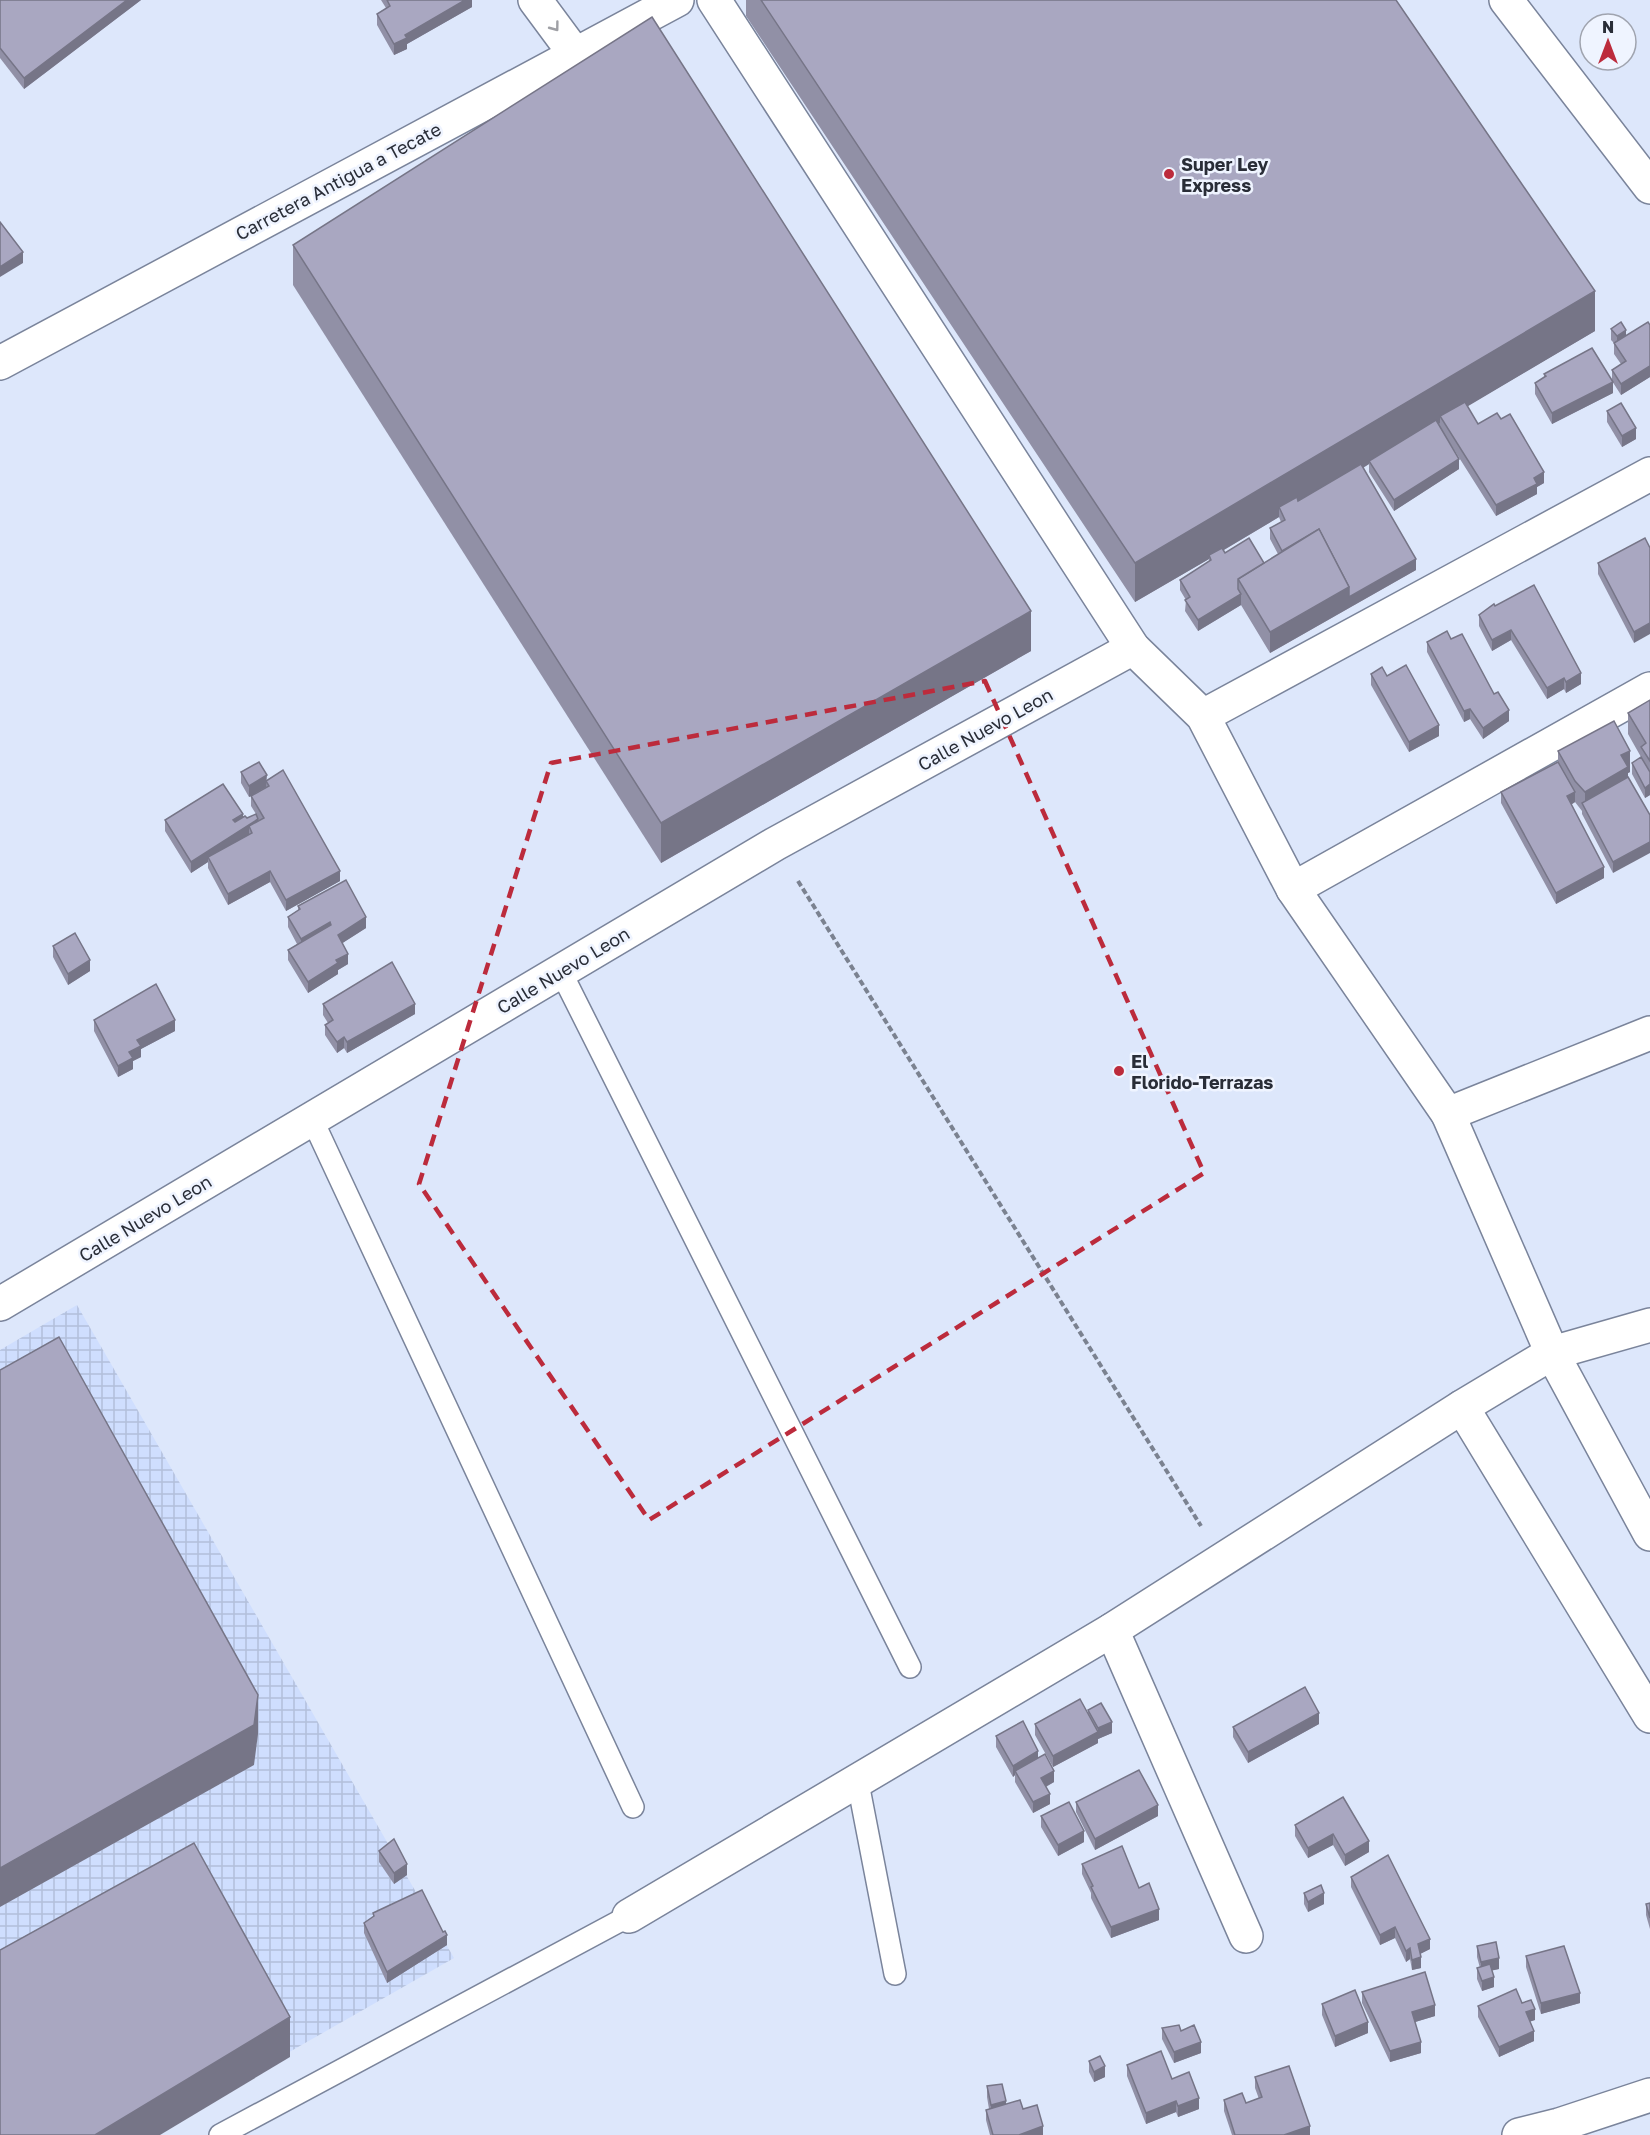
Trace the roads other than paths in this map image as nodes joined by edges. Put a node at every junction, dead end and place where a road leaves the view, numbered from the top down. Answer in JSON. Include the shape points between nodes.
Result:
{"nodes":[{"id":1,"x":535,"y":0,"type":"edge"},
{"id":2,"x":676,"y":0,"type":"edge"},
{"id":3,"x":714,"y":0,"type":"edge"},
{"id":4,"x":1506,"y":0,"type":"edge"},
{"id":5,"x":575,"y":54,"type":"junction"},
{"id":6,"x":1650,"y":187,"type":"edge"},
{"id":7,"x":0,"y":363,"type":"edge"},
{"id":8,"x":1650,"y":474,"type":"edge"},
{"id":9,"x":1133,"y":648,"type":"junction"},
{"id":10,"x":1650,"y":689,"type":"edge"},
{"id":11,"x":1203,"y":716,"type":"junction"},
{"id":12,"x":1293,"y":889,"type":"junction"},
{"id":13,"x":561,"y":972,"type":"junction"},
{"id":14,"x":1650,"y":1033,"type":"edge"},
{"id":15,"x":1448,"y":1114,"type":"junction"},
{"id":16,"x":312,"y":1119,"type":"junction"},
{"id":17,"x":0,"y":1304,"type":"edge"},
{"id":18,"x":1650,"y":1325,"type":"edge"},
{"id":19,"x":1552,"y":1353,"type":"junction"},
{"id":20,"x":1462,"y":1407,"type":"junction"},
{"id":21,"x":1650,"y":1534,"type":"edge"},
{"id":22,"x":1112,"y":1630,"type":"junction"},
{"id":23,"x":910,"y":1666,"type":"dead end"},
{"id":24,"x":1650,"y":1716,"type":"edge"},
{"id":25,"x":858,"y":1783,"type":"junction"},
{"id":26,"x":633,"y":1807,"type":"dead end"},
{"id":27,"x":629,"y":1916,"type":"joint"},
{"id":28,"x":1246,"y":1936,"type":"dead end"},
{"id":29,"x":895,"y":1974,"type":"dead end"},
{"id":30,"x":1650,"y":2095,"type":"edge"},
{"id":31,"x":1560,"y":2130,"type":"edge"},
{"id":32,"x":220,"y":2135,"type":"edge"},
{"id":33,"x":1519,"y":2135,"type":"edge"}],
"edges":[{"from":1,"to":5,"type":"street","one_way":true},
{"from":2,"to":5,"type":"street","name":"Carretera Antigua a Tecate"},
{"from":3,"to":9,"type":"street","via":[[771,71]]},
{"from":4,"to":6,"type":"street"},
{"from":5,"to":7,"type":"street","name":"Carretera Antigua a Tecate"},
{"from":8,"to":11,"type":"street"},
{"from":9,"to":11,"type":"street"},
{"from":9,"to":13,"type":"street","name":"Calle Nuevo Leon","via":[[775,844]]},
{"from":10,"to":12,"type":"street"},
{"from":11,"to":12,"type":"street"},
{"from":12,"to":15,"type":"street"},
{"from":13,"to":16,"type":"street","name":"Calle Nuevo Leon"},
{"from":13,"to":23,"type":"lane"},
{"from":14,"to":15,"type":"street"},
{"from":15,"to":19,"type":"street"},
{"from":16,"to":17,"type":"street","name":"Calle Nuevo Leon"},
{"from":16,"to":26,"type":"lane"},
{"from":18,"to":19,"type":"street"},
{"from":19,"to":20,"type":"street"},
{"from":19,"to":21,"type":"street"},
{"from":20,"to":22,"type":"street"},
{"from":20,"to":24,"type":"street"},
{"from":22,"to":25,"type":"street"},
{"from":22,"to":28,"type":"street"},
{"from":25,"to":27,"type":"street"},
{"from":25,"to":29,"type":"lane"},
{"from":27,"to":32,"type":"lane"},
{"from":30,"to":31,"type":"street"},
{"from":31,"to":33,"type":"street"}]}
